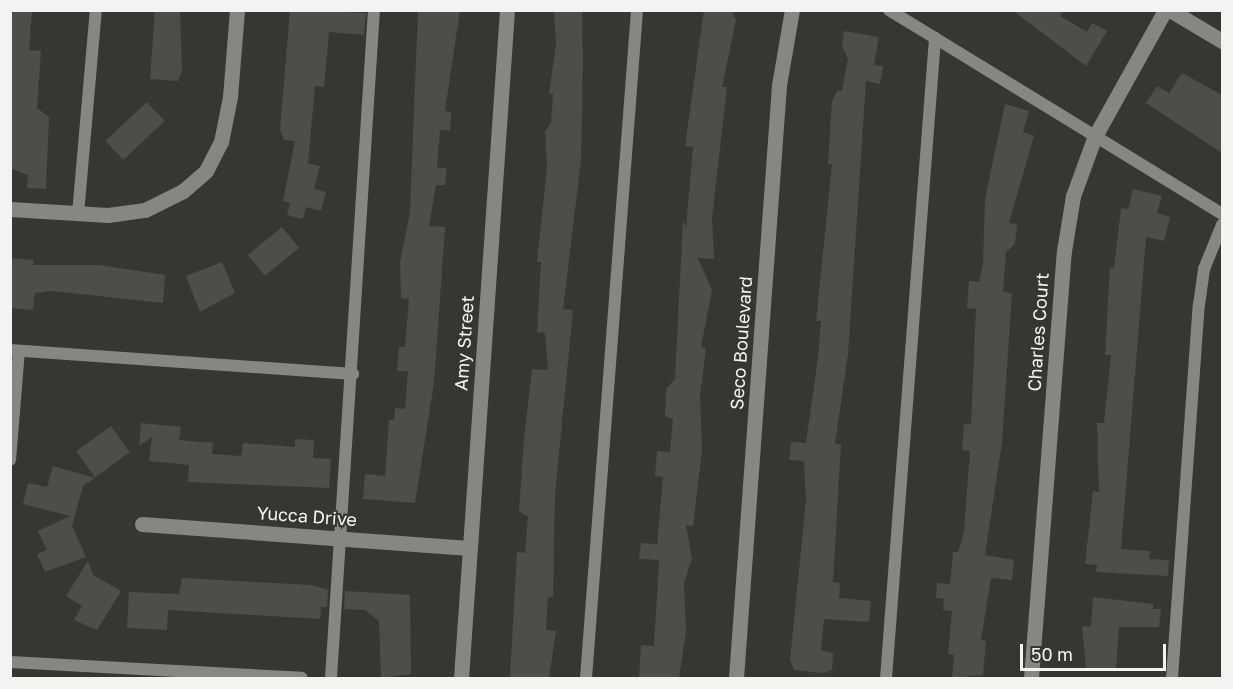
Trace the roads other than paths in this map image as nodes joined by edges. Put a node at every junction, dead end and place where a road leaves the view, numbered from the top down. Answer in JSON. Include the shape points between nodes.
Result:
{"nodes":[{"id":1,"x":96,"y":10,"type":"edge"},
{"id":2,"x":237,"y":10,"type":"edge"},
{"id":3,"x":374,"y":10,"type":"edge"},
{"id":4,"x":507,"y":10,"type":"edge"},
{"id":5,"x":637,"y":10,"type":"edge"},
{"id":6,"x":792,"y":10,"type":"edge"},
{"id":7,"x":889,"y":10,"type":"edge"},
{"id":8,"x":1167,"y":10,"type":"edge"},
{"id":9,"x":935,"y":38,"type":"junction"},
{"id":10,"x":1222,"y":41,"type":"edge"},
{"id":11,"x":1095,"y":136,"type":"junction"},
{"id":12,"x":10,"y":209,"type":"edge"},
{"id":13,"x":78,"y":214,"type":"junction"},
{"id":14,"x":1222,"y":214,"type":"edge"},
{"id":15,"x":1222,"y":225,"type":"edge"},
{"id":16,"x":15,"y":351,"type":"edge"},
{"id":17,"x":353,"y":374,"type":"junction"},
{"id":18,"x":10,"y":460,"type":"edge"},
{"id":19,"x":142,"y":524,"type":"dead end"},
{"id":20,"x":344,"y":538,"type":"junction"},
{"id":21,"x":470,"y":548,"type":"junction"},
{"id":22,"x":10,"y":662,"type":"edge"},
{"id":23,"x":302,"y":678,"type":"edge"},
{"id":24,"x":331,"y":678,"type":"edge"},
{"id":25,"x":461,"y":678,"type":"edge"},
{"id":26,"x":586,"y":678,"type":"edge"},
{"id":27,"x":736,"y":678,"type":"edge"},
{"id":28,"x":886,"y":678,"type":"edge"},
{"id":29,"x":1032,"y":678,"type":"edge"},
{"id":30,"x":1172,"y":678,"type":"edge"}],
"edges":[{"from":1,"to":13,"type":"lane"},
{"from":2,"to":13,"type":"street","via":[[221,142],[206,171],[183,191],[145,210]]},
{"from":3,"to":17,"type":"lane"},
{"from":4,"to":21,"type":"street","name":"Amy Street"},
{"from":5,"to":26,"type":"lane"},
{"from":6,"to":27,"type":"street","name":"Seco Boulevard","via":[[779,85]]},
{"from":7,"to":9,"type":"lane"},
{"from":8,"to":10,"type":"street"},
{"from":8,"to":11,"type":"street","name":"Charles Court"},
{"from":9,"to":11,"type":"lane"},
{"from":9,"to":28,"type":"lane"},
{"from":11,"to":14,"type":"lane"},
{"from":11,"to":29,"type":"street","name":"Charles Court","via":[[1073,196],[1064,251]]},
{"from":12,"to":13,"type":"street"},
{"from":15,"to":30,"type":"lane","via":[[1204,269],[1199,304]]},
{"from":16,"to":17,"type":"lane"},
{"from":16,"to":18,"type":"lane"},
{"from":17,"to":20,"type":"lane"},
{"from":19,"to":20,"type":"street","name":"Yucca Drive"},
{"from":20,"to":21,"type":"street","name":"Yucca Drive"},
{"from":20,"to":24,"type":"lane"},
{"from":21,"to":25,"type":"street","name":"Amy Street"},
{"from":22,"to":23,"type":"lane"}]}
